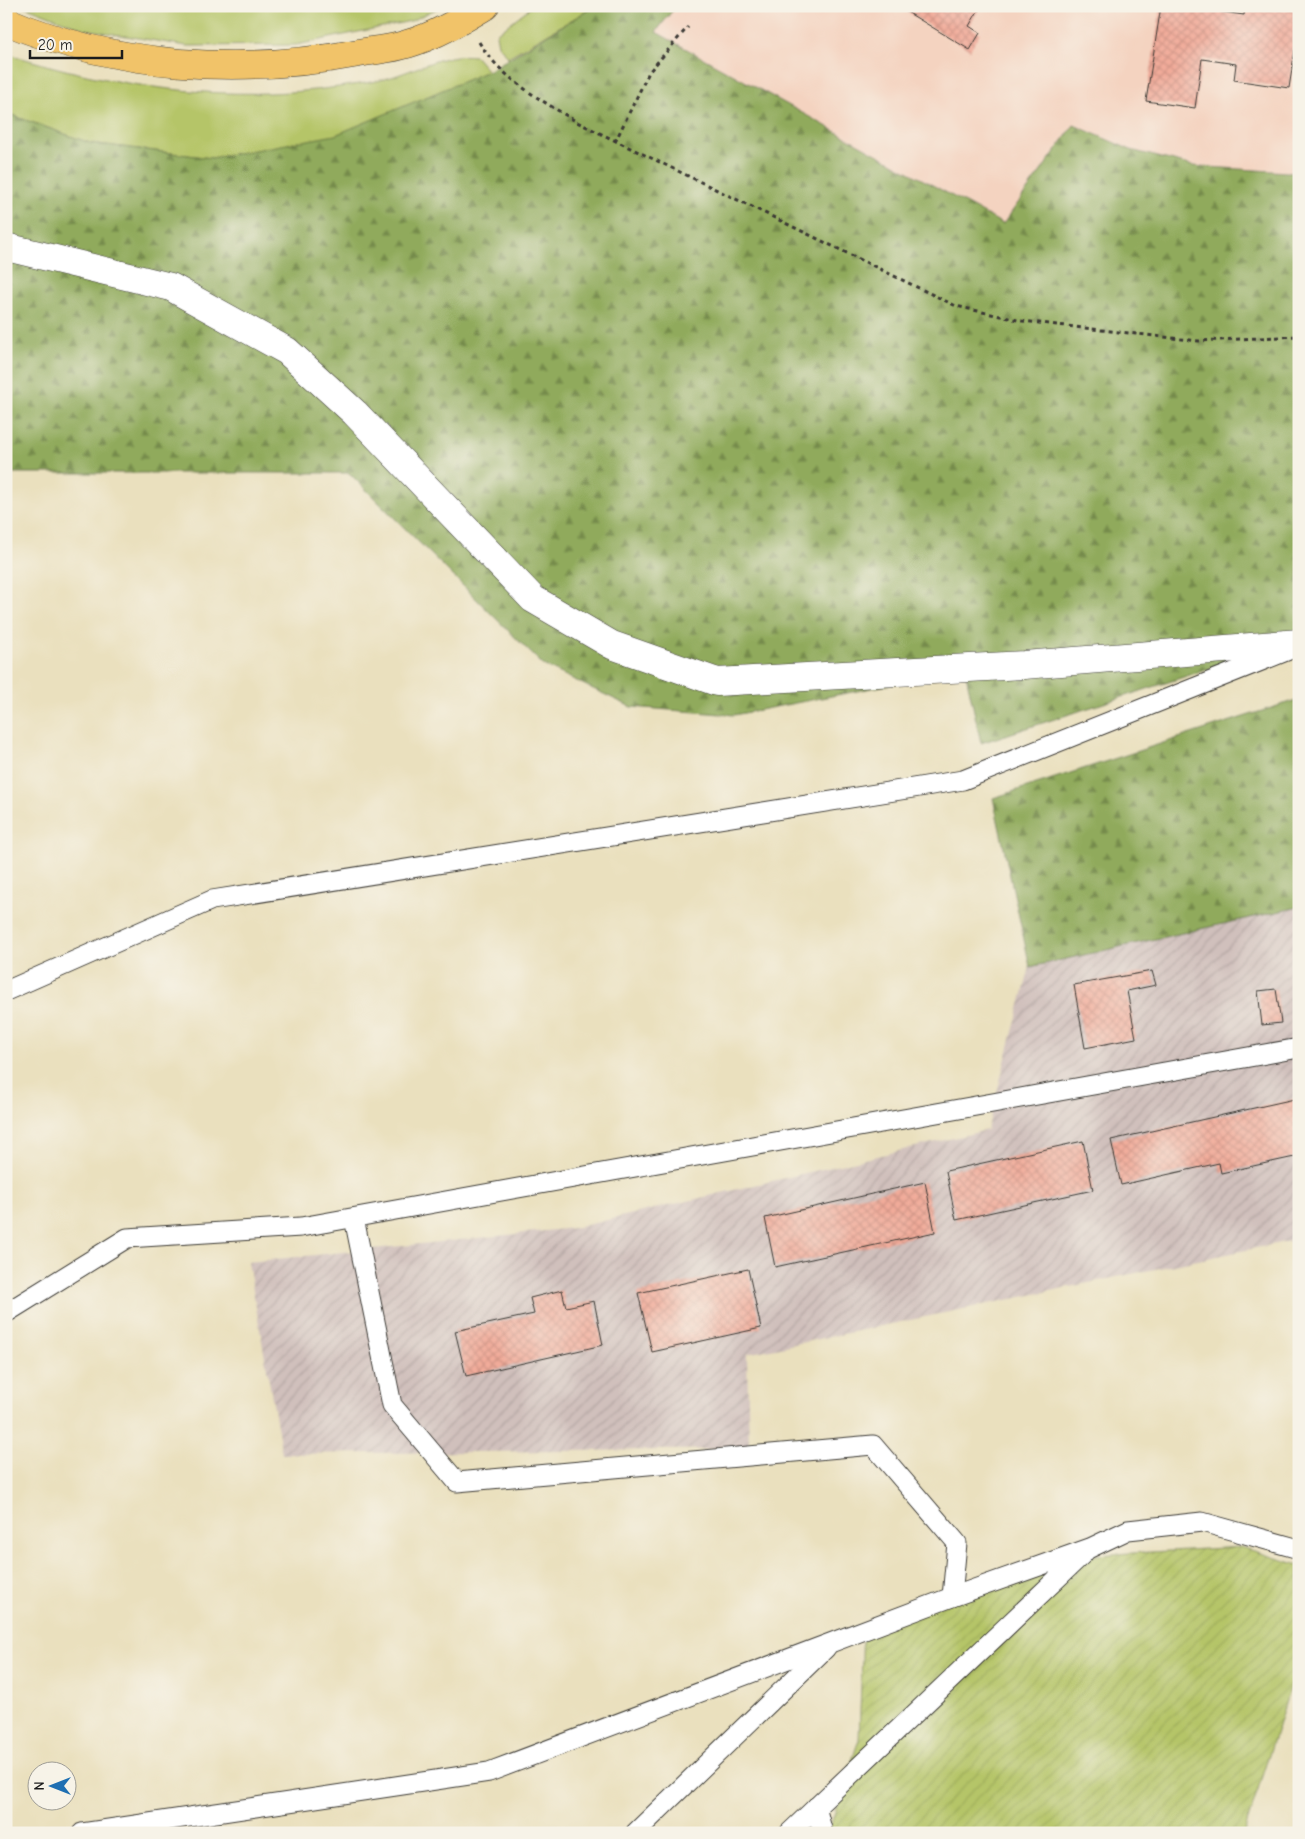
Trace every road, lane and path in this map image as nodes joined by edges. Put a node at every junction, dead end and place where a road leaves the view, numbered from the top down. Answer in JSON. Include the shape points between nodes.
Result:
{"nodes":[{"id":1,"x":479,"y":10,"type":"edge"},
{"id":2,"x":6,"y":21,"type":"edge"},
{"id":3,"x":688,"y":26,"type":"dead end"},
{"id":4,"x":615,"y":142,"type":"junction"},
{"id":5,"x":6,"y":246,"type":"edge"},
{"id":6,"x":1299,"y":336,"type":"edge"},
{"id":7,"x":1299,"y":645,"type":"edge"},
{"id":8,"x":6,"y":991,"type":"edge"},
{"id":9,"x":1299,"y":1048,"type":"edge"},
{"id":10,"x":354,"y":1218,"type":"junction"},
{"id":11,"x":6,"y":1313,"type":"edge"},
{"id":12,"x":1090,"y":1548,"type":"junction"},
{"id":13,"x":1299,"y":1549,"type":"edge"},
{"id":14,"x":952,"y":1597,"type":"junction"},
{"id":15,"x":832,"y":1642,"type":"junction"},
{"id":16,"x":816,"y":1807,"type":"junction"},
{"id":17,"x":82,"y":1833,"type":"edge"},
{"id":18,"x":635,"y":1833,"type":"edge"},
{"id":19,"x":790,"y":1833,"type":"edge"},
{"id":20,"x":823,"y":1833,"type":"edge"}],
"edges":[{"from":1,"to":2,"type":"main road","via":[[452,26],[407,44],[264,66],[181,64],[102,52],[38,35]]},
{"from":1,"to":4,"type":"path","via":[[487,55],[526,90]]},
{"from":3,"to":4,"type":"path","via":[[649,72]]},
{"from":4,"to":6,"type":"path","via":[[956,306],[1022,321],[1199,341]]},
{"from":5,"to":7,"type":"street","via":[[170,287],[287,351],[355,413],[533,600],[612,645],[717,682],[1024,665]]},
{"from":7,"to":8,"type":"lane","via":[[963,780],[212,900]]},
{"from":9,"to":10,"type":"lane"},
{"from":10,"to":11,"type":"lane","via":[[301,1227],[127,1238]]},
{"from":10,"to":14,"type":"lane","via":[[392,1405],[457,1482],[873,1445],[957,1543]]},
{"from":12,"to":13,"type":"lane","via":[[1128,1530],[1202,1522]]},
{"from":12,"to":14,"type":"lane"},
{"from":12,"to":16,"type":"lane"},
{"from":14,"to":15,"type":"lane"},
{"from":15,"to":17,"type":"lane","via":[[489,1772]]},
{"from":15,"to":18,"type":"lane"},
{"from":16,"to":19,"type":"lane"},
{"from":16,"to":20,"type":"lane"}]}
